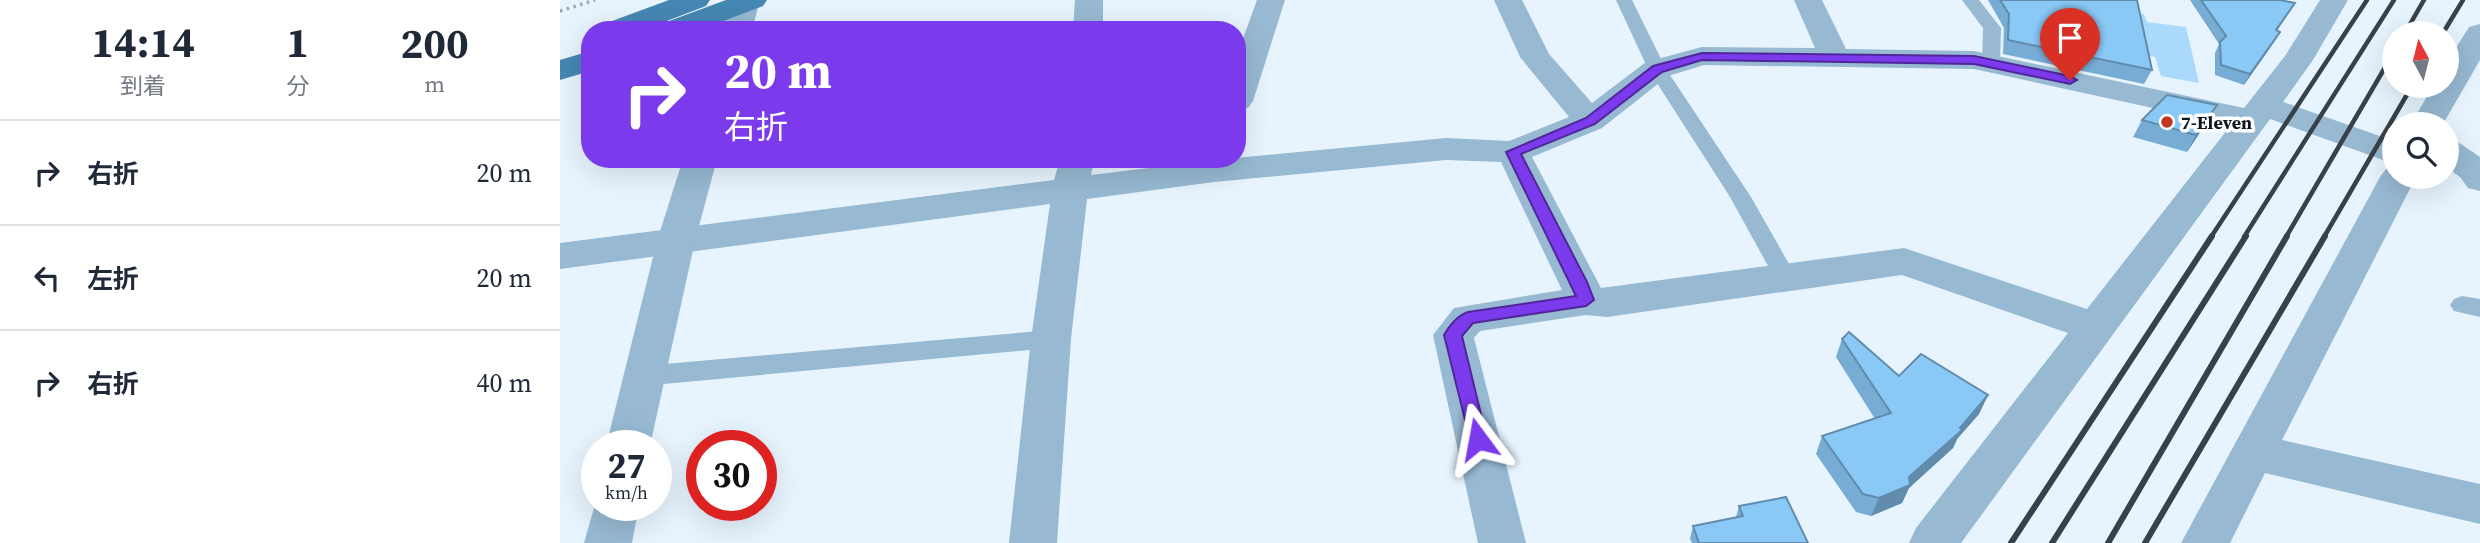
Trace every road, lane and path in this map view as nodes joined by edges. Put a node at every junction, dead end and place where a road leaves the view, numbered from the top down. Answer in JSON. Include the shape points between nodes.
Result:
{"nodes":[{"id":1,"x":595,"y":0,"type":"edge"},
{"id":2,"x":696,"y":0,"type":"edge"},
{"id":3,"x":1089,"y":0,"type":"edge"},
{"id":4,"x":1271,"y":0,"type":"edge"},
{"id":5,"x":1508,"y":0,"type":"edge"},
{"id":6,"x":1624,"y":0,"type":"edge"},
{"id":7,"x":1808,"y":0,"type":"edge"},
{"id":8,"x":1970,"y":0,"type":"edge"},
{"id":9,"x":2334,"y":0,"type":"edge"},
{"id":10,"x":745,"y":8,"type":"edge"},
{"id":11,"x":560,"y":11,"type":"edge"},
{"id":12,"x":639,"y":21,"type":"edge"},
{"id":13,"x":702,"y":21,"type":"edge"},
{"id":14,"x":1088,"y":21,"type":"edge"},
{"id":15,"x":2480,"y":33,"type":"edge"},
{"id":16,"x":581,"y":42,"type":"edge"},
{"id":17,"x":560,"y":50,"type":"edge"},
{"id":18,"x":1834,"y":57,"type":"junction"},
{"id":19,"x":581,"y":63,"type":"edge"},
{"id":20,"x":1991,"y":63,"type":"junction"},
{"id":21,"x":1657,"y":69,"type":"junction"},
{"id":22,"x":560,"y":71,"type":"edge"},
{"id":23,"x":1246,"y":74,"type":"edge"},
{"id":24,"x":2469,"y":75,"type":"edge"},
{"id":25,"x":2437,"y":112,"type":"edge"},
{"id":26,"x":2258,"y":113,"type":"junction"},
{"id":27,"x":1590,"y":121,"type":"junction"},
{"id":28,"x":2382,"y":149,"type":"edge"},
{"id":29,"x":1513,"y":152,"type":"junction"},
{"id":30,"x":2459,"y":159,"type":"edge"},
{"id":31,"x":1246,"y":163,"type":"edge"},
{"id":32,"x":697,"y":168,"type":"edge"},
{"id":33,"x":1168,"y":168,"type":"edge"},
{"id":34,"x":1073,"y":174,"type":"edge"},
{"id":35,"x":2480,"y":180,"type":"edge"},
{"id":36,"x":2392,"y":189,"type":"edge"},
{"id":37,"x":676,"y":241,"type":"junction"},
{"id":38,"x":560,"y":256,"type":"edge"},
{"id":39,"x":1786,"y":278,"type":"junction"},
{"id":40,"x":1586,"y":300,"type":"junction"},
{"id":41,"x":2096,"y":327,"type":"junction"},
{"id":42,"x":1051,"y":339,"type":"junction"},
{"id":43,"x":642,"y":376,"type":"junction"},
{"id":44,"x":631,"y":430,"type":"edge"},
{"id":45,"x":2255,"y":452,"type":"junction"},
{"id":46,"x":2480,"y":504,"type":"edge"},
{"id":47,"x":612,"y":521,"type":"edge"},
{"id":48,"x":608,"y":543,"type":"edge"},
{"id":49,"x":1032,"y":543,"type":"edge"},
{"id":50,"x":1502,"y":543,"type":"edge"},
{"id":51,"x":1933,"y":543,"type":"edge"},
{"id":52,"x":2205,"y":543,"type":"edge"}],
"edges":[{"from":1,"to":11,"type":"path"},
{"from":2,"to":12,"type":"main road"},
{"from":3,"to":14,"type":"street"},
{"from":4,"to":23,"type":"street"},
{"from":5,"to":27,"type":"street","via":[[1535,57]]},
{"from":6,"to":21,"type":"lane"},
{"from":7,"to":18,"type":"street"},
{"from":8,"to":20,"type":"lane","via":[[1992,28]]},
{"from":9,"to":26,"type":"street","via":[[2298,60]]},
{"from":10,"to":13,"type":"main road"},
{"from":15,"to":24,"type":"street"},
{"from":16,"to":17,"type":"main road"},
{"from":18,"to":20,"type":"street"},
{"from":18,"to":21,"type":"street","via":[[1702,56]]},
{"from":19,"to":22,"type":"main road"},
{"from":20,"to":26,"type":"street"},
{"from":21,"to":27,"type":"street"},
{"from":21,"to":39,"type":"lane"},
{"from":24,"to":25,"type":"street"},
{"from":26,"to":28,"type":"street"},
{"from":26,"to":41,"type":"street"},
{"from":27,"to":29,"type":"street"},
{"from":29,"to":31,"type":"street","via":[[1446,149]]},
{"from":29,"to":40,"type":"street"},
{"from":30,"to":35,"type":"street"},
{"from":32,"to":37,"type":"street"},
{"from":33,"to":34,"type":"street"},
{"from":34,"to":37,"type":"street"},
{"from":34,"to":42,"type":"street"},
{"from":36,"to":45,"type":"street"},
{"from":37,"to":38,"type":"street"},
{"from":37,"to":43,"type":"street"},
{"from":39,"to":40,"type":"street","via":[[1607,303]]},
{"from":39,"to":41,"type":"street","via":[[1904,261]]},
{"from":40,"to":50,"type":"street","via":[[1468,318],[1453,335]]},
{"from":41,"to":51,"type":"street"},
{"from":42,"to":43,"type":"lane"},
{"from":42,"to":49,"type":"street"},
{"from":43,"to":44,"type":"street"},
{"from":45,"to":46,"type":"street"},
{"from":45,"to":52,"type":"street"},
{"from":47,"to":48,"type":"street"}]}
